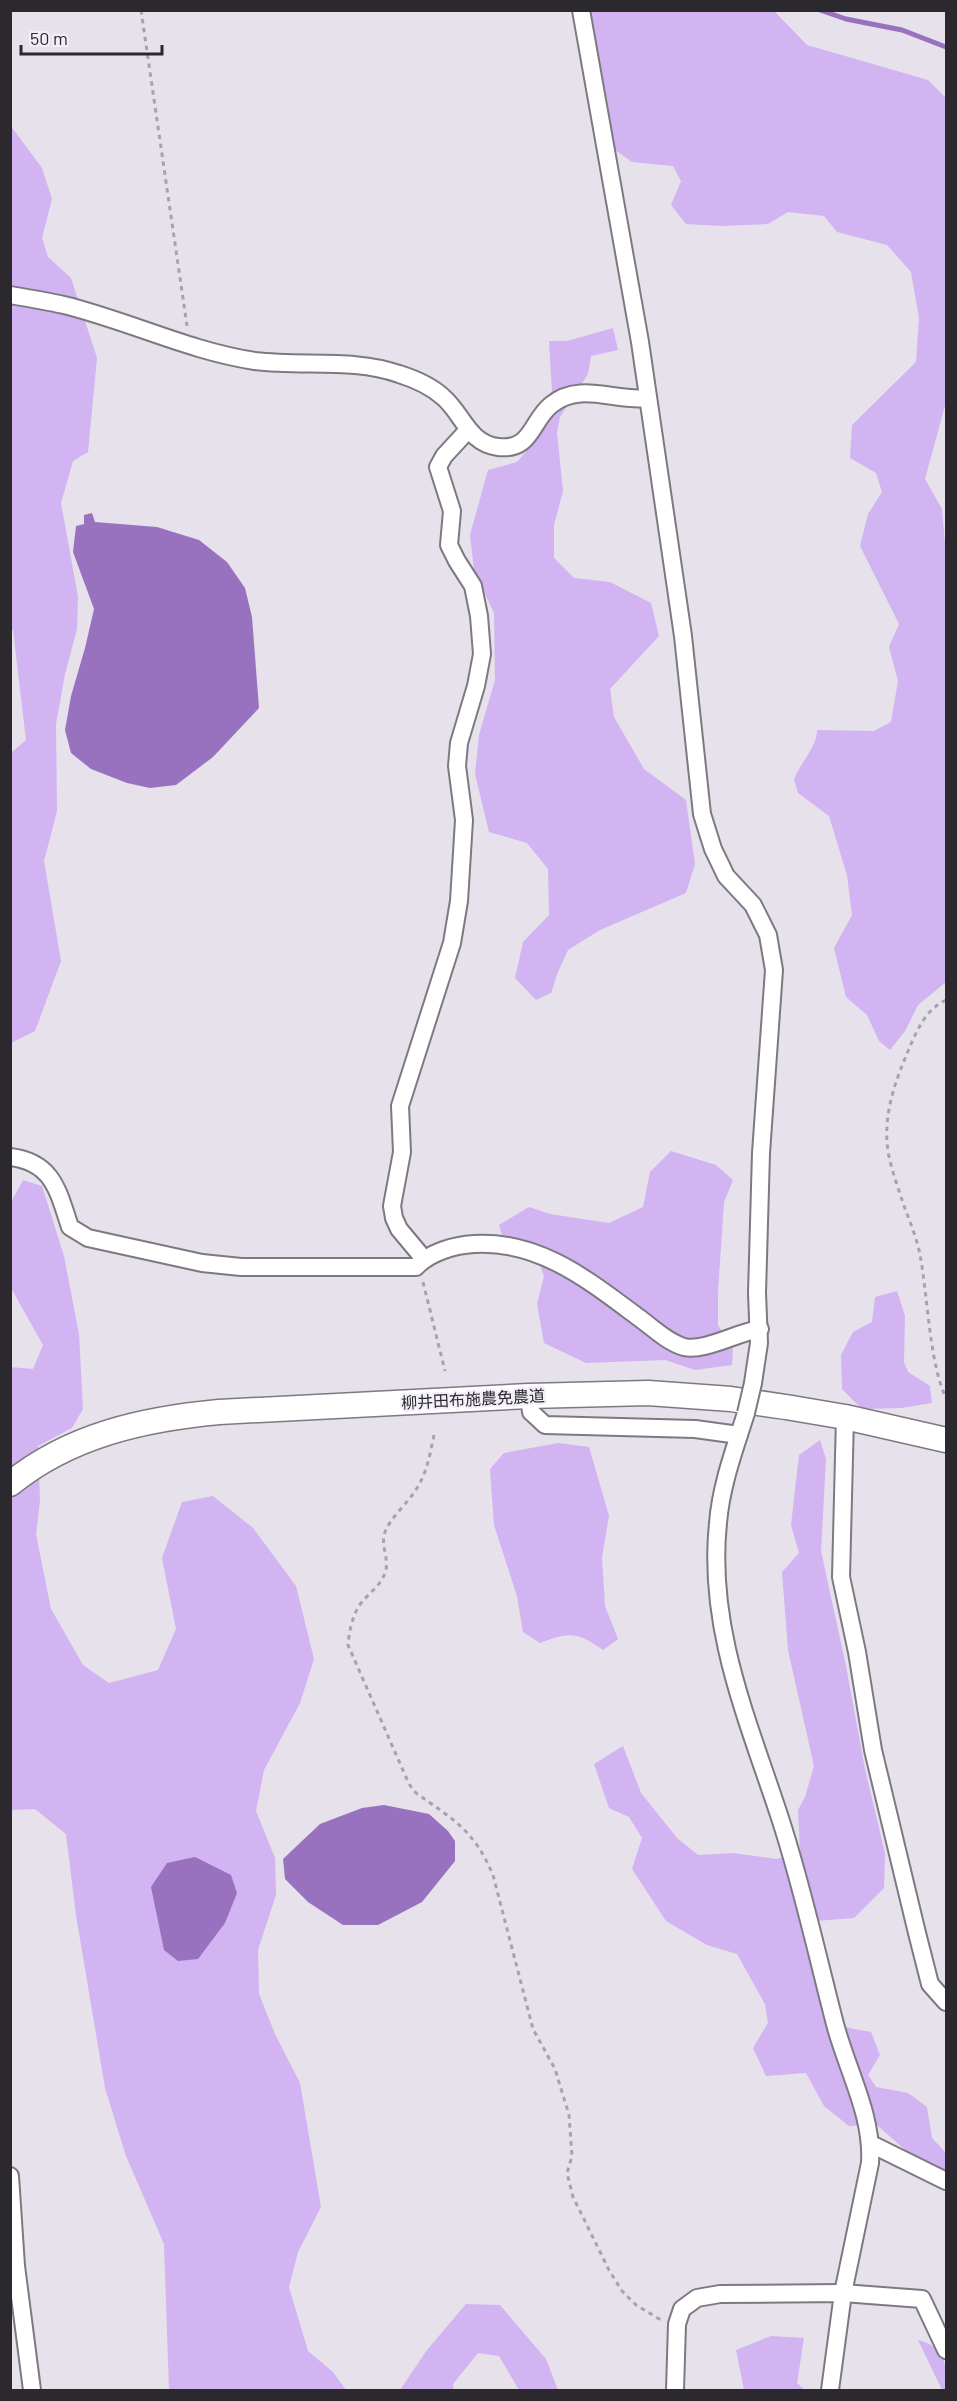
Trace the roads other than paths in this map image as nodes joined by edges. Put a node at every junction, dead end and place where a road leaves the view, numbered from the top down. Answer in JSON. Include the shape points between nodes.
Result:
{"nodes":[{"id":1,"x":581,"y":10,"type":"edge"},
{"id":2,"x":10,"y":295,"type":"edge"},
{"id":3,"x":647,"y":398,"type":"junction"},
{"id":4,"x":468,"y":430,"type":"junction"},
{"id":5,"x":10,"y":1157,"type":"edge"},
{"id":6,"x":420,"y":1263,"type":"junction"},
{"id":7,"x":760,"y":1329,"type":"junction"},
{"id":8,"x":530,"y":1396,"type":"junction"},
{"id":9,"x":845,"y":1416,"type":"junction"},
{"id":10,"x":739,"y":1435,"type":"junction"},
{"id":11,"x":946,"y":1440,"type":"edge"},
{"id":12,"x":10,"y":1484,"type":"edge"},
{"id":13,"x":946,"y":2002,"type":"edge"},
{"id":14,"x":872,"y":2144,"type":"junction"},
{"id":15,"x":10,"y":2175,"type":"edge"},
{"id":16,"x":946,"y":2181,"type":"edge"},
{"id":17,"x":843,"y":2293,"type":"junction"},
{"id":18,"x":946,"y":2350,"type":"edge"},
{"id":19,"x":32,"y":2391,"type":"edge"},
{"id":20,"x":675,"y":2391,"type":"edge"},
{"id":21,"x":830,"y":2391,"type":"edge"}],
"edges":[{"from":1,"to":3,"type":"street"},
{"from":2,"to":4,"type":"street","via":[[65,305],[188,346],[256,361],[386,369],[420,381],[444,397]]},
{"from":3,"to":4,"type":"street","via":[[632,400],[595,392],[571,394],[551,405],[523,443],[511,447],[479,441]]},
{"from":3,"to":7,"type":"street","via":[[683,636],[702,814],[726,876],[753,905],[768,935],[774,970],[761,1153],[757,1293]]},
{"from":4,"to":6,"type":"street","via":[[438,467],[452,511],[450,545],[473,586],[482,654],[459,743],[457,766],[464,845],[459,901],[452,943],[400,1106],[402,1152],[392,1206],[399,1229]]},
{"from":5,"to":6,"type":"street","via":[[28,1159],[44,1168],[59,1194],[70,1227],[88,1238],[202,1263],[241,1267]]},
{"from":6,"to":7,"type":"street","via":[[461,1245],[492,1243],[523,1248],[554,1259],[666,1338],[685,1347]]},
{"from":7,"to":10,"type":"street","bridge":true,"via":[[753,1383]]},
{"from":8,"to":9,"type":"street","name":"柳井田布施農免農道","via":[[648,1393],[731,1399]]},
{"from":8,"to":10,"type":"street","via":[[531,1412],[546,1425],[695,1429]]},
{"from":8,"to":12,"type":"street","name":"柳井田布施農免農道","via":[[177,1416],[103,1433],[57,1454]]},
{"from":9,"to":11,"type":"street","name":"柳井田布施農免農道"},
{"from":9,"to":13,"type":"street","via":[[841,1577],[844,1596],[873,1750],[930,1984]]},
{"from":10,"to":14,"type":"street","via":[[718,1522],[720,1610],[728,1659],[807,1908],[840,2043]]},
{"from":14,"to":16,"type":"street"},
{"from":14,"to":17,"type":"street"},
{"from":15,"to":19,"type":"street","via":[[16,2266]]},
{"from":17,"to":18,"type":"street","via":[[922,2299]]},
{"from":17,"to":20,"type":"street","via":[[720,2294],[697,2298],[682,2309],[677,2324]]},
{"from":17,"to":21,"type":"street"}]}
